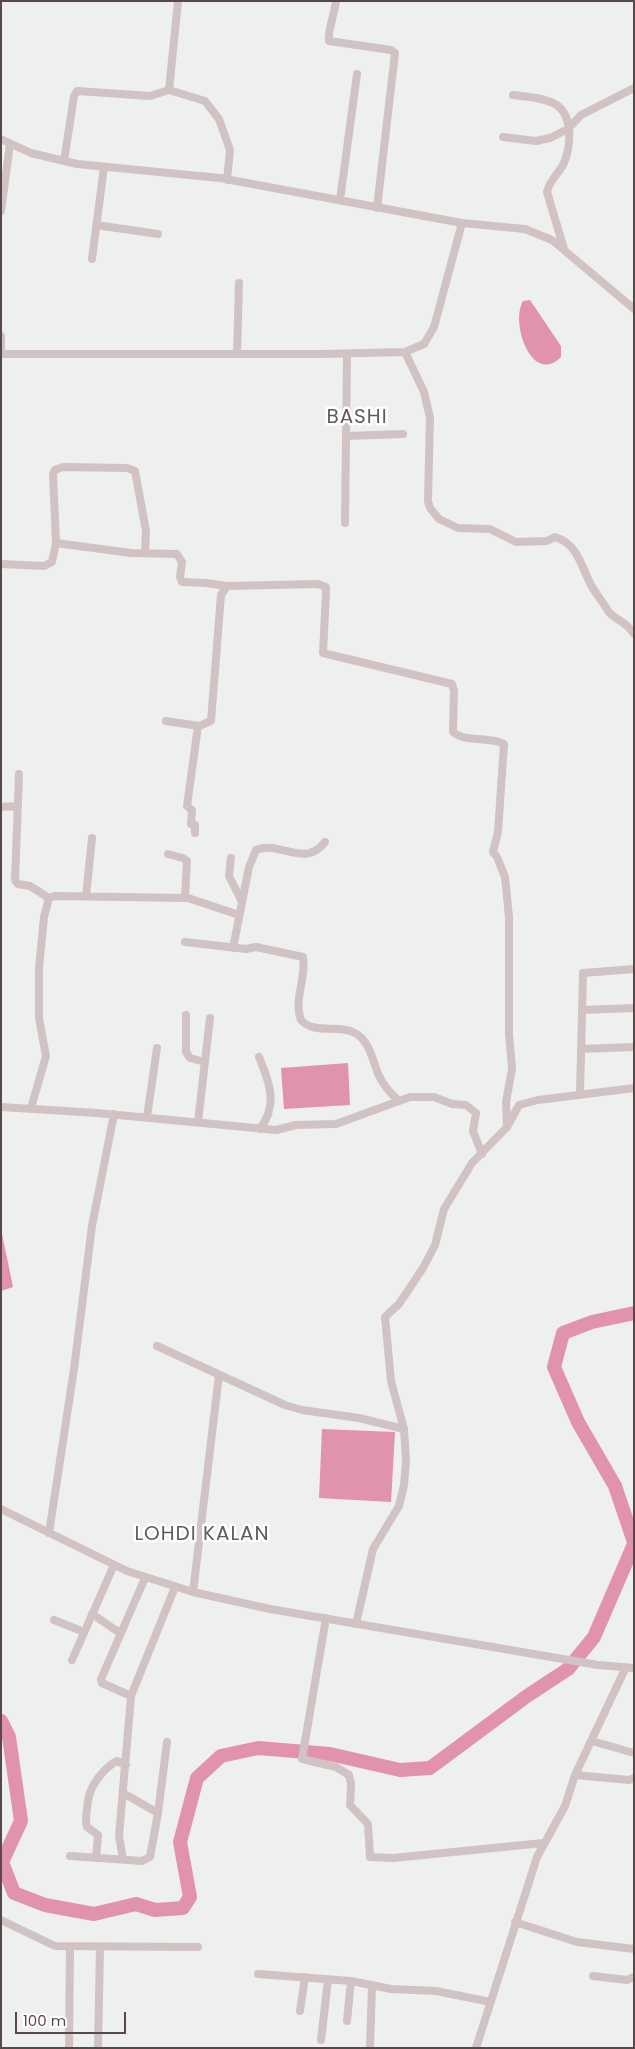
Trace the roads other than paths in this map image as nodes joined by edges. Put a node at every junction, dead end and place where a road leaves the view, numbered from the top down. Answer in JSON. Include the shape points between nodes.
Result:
{"nodes":[{"id":1,"x":178,"y":1,"type":"edge"},
{"id":2,"x":336,"y":1,"type":"edge"},
{"id":3,"x":357,"y":74,"type":"dead end"},
{"id":4,"x":634,"y":88,"type":"edge"},
{"id":5,"x":169,"y":90,"type":"junction"},
{"id":6,"x":513,"y":95,"type":"dead end"},
{"id":7,"x":568,"y":129,"type":"junction"},
{"id":8,"x":503,"y":137,"type":"dead end"},
{"id":9,"x":1,"y":139,"type":"edge"},
{"id":10,"x":10,"y":144,"type":"junction"},
{"id":11,"x":64,"y":161,"type":"junction"},
{"id":12,"x":104,"y":167,"type":"junction"},
{"id":13,"x":226,"y":180,"type":"junction"},
{"id":14,"x":340,"y":200,"type":"junction"},
{"id":15,"x":377,"y":208,"type":"junction"},
{"id":16,"x":1,"y":211,"type":"edge"},
{"id":17,"x":462,"y":223,"type":"junction"},
{"id":18,"x":96,"y":225,"type":"junction"},
{"id":19,"x":158,"y":234,"type":"dead end"},
{"id":20,"x":564,"y":250,"type":"junction"},
{"id":21,"x":92,"y":259,"type":"dead end"},
{"id":22,"x":239,"y":284,"type":"dead end"},
{"id":23,"x":634,"y":309,"type":"edge"},
{"id":24,"x":1,"y":336,"type":"edge"},
{"id":25,"x":405,"y":352,"type":"junction"},
{"id":26,"x":1,"y":354,"type":"edge"},
{"id":27,"x":236,"y":354,"type":"junction"},
{"id":28,"x":347,"y":354,"type":"junction"},
{"id":29,"x":403,"y":434,"type":"dead end"},
{"id":30,"x":346,"y":436,"type":"junction"},
{"id":31,"x":345,"y":523,"type":"dead end"},
{"id":32,"x":56,"y":542,"type":"junction"},
{"id":33,"x":145,"y":553,"type":"junction"},
{"id":34,"x":1,"y":564,"type":"edge"},
{"id":35,"x":226,"y":586,"type":"junction"},
{"id":36,"x":634,"y":634,"type":"edge"},
{"id":37,"x":166,"y":720,"type":"dead end"},
{"id":38,"x":198,"y":726,"type":"junction"},
{"id":39,"x":19,"y":774,"type":"dead end"},
{"id":40,"x":18,"y":806,"type":"junction"},
{"id":41,"x":1,"y":807,"type":"edge"},
{"id":42,"x":195,"y":833,"type":"dead end"},
{"id":43,"x":92,"y":838,"type":"dead end"},
{"id":44,"x":325,"y":842,"type":"dead end"},
{"id":45,"x":168,"y":854,"type":"dead end"},
{"id":46,"x":231,"y":858,"type":"dead end"},
{"id":47,"x":86,"y":896,"type":"junction"},
{"id":48,"x":49,"y":898,"type":"junction"},
{"id":49,"x":187,"y":898,"type":"junction"},
{"id":50,"x":242,"y":902,"type":"junction"},
{"id":51,"x":239,"y":915,"type":"junction"},
{"id":52,"x":185,"y":942,"type":"dead end"},
{"id":53,"x":233,"y":948,"type":"junction"},
{"id":54,"x":634,"y":969,"type":"edge"},
{"id":55,"x":634,"y":1008,"type":"edge"},
{"id":56,"x":583,"y":1010,"type":"junction"},
{"id":57,"x":186,"y":1014,"type":"dead end"},
{"id":58,"x":210,"y":1018,"type":"dead end"},
{"id":59,"x":634,"y":1046,"type":"edge"},
{"id":60,"x":157,"y":1048,"type":"dead end"},
{"id":61,"x":581,"y":1049,"type":"junction"},
{"id":62,"x":260,"y":1057,"type":"dead end"},
{"id":63,"x":205,"y":1062,"type":"junction"},
{"id":64,"x":634,"y":1088,"type":"edge"},
{"id":65,"x":580,"y":1095,"type":"junction"},
{"id":66,"x":398,"y":1100,"type":"junction"},
{"id":67,"x":1,"y":1107,"type":"edge"},
{"id":68,"x":31,"y":1108,"type":"junction"},
{"id":69,"x":114,"y":1114,"type":"junction"},
{"id":70,"x":147,"y":1118,"type":"junction"},
{"id":71,"x":198,"y":1122,"type":"junction"},
{"id":72,"x":506,"y":1127,"type":"junction"},
{"id":73,"x":260,"y":1129,"type":"junction"},
{"id":74,"x":482,"y":1154,"type":"junction"},
{"id":75,"x":157,"y":1346,"type":"dead end"},
{"id":76,"x":219,"y":1375,"type":"junction"},
{"id":77,"x":404,"y":1429,"type":"junction"},
{"id":78,"x":1,"y":1508,"type":"edge"},
{"id":79,"x":49,"y":1533,"type":"junction"},
{"id":80,"x":114,"y":1565,"type":"junction"},
{"id":81,"x":144,"y":1578,"type":"junction"},
{"id":82,"x":175,"y":1587,"type":"junction"},
{"id":83,"x":193,"y":1592,"type":"junction"},
{"id":84,"x":92,"y":1614,"type":"junction"},
{"id":85,"x":326,"y":1618,"type":"junction"},
{"id":86,"x":54,"y":1620,"type":"dead end"},
{"id":87,"x":356,"y":1624,"type":"junction"},
{"id":88,"x":84,"y":1632,"type":"junction"},
{"id":89,"x":120,"y":1633,"type":"junction"},
{"id":90,"x":72,"y":1660,"type":"dead end"},
{"id":91,"x":630,"y":1668,"type":"edge"},
{"id":92,"x":132,"y":1696,"type":"junction"},
{"id":93,"x":592,"y":1741,"type":"junction"},
{"id":94,"x":167,"y":1742,"type":"dead end"},
{"id":95,"x":634,"y":1753,"type":"edge"},
{"id":96,"x":126,"y":1765,"type":"junction"},
{"id":97,"x":634,"y":1774,"type":"edge"},
{"id":98,"x":575,"y":1775,"type":"junction"},
{"id":99,"x":634,"y":1778,"type":"edge"},
{"id":100,"x":124,"y":1793,"type":"junction"},
{"id":101,"x":158,"y":1813,"type":"junction"},
{"id":102,"x":543,"y":1843,"type":"junction"},
{"id":103,"x":70,"y":1856,"type":"dead end"},
{"id":104,"x":96,"y":1858,"type":"junction"},
{"id":105,"x":123,"y":1860,"type":"junction"},
{"id":106,"x":1,"y":1920,"type":"edge"},
{"id":107,"x":516,"y":1922,"type":"junction"},
{"id":108,"x":70,"y":1946,"type":"junction"},
{"id":109,"x":100,"y":1947,"type":"junction"},
{"id":110,"x":198,"y":1947,"type":"dead end"},
{"id":111,"x":634,"y":1949,"type":"edge"},
{"id":112,"x":258,"y":1974,"type":"dead end"},
{"id":113,"x":594,"y":1976,"type":"dead end"},
{"id":114,"x":634,"y":1977,"type":"edge"},
{"id":115,"x":305,"y":1978,"type":"junction"},
{"id":116,"x":328,"y":1980,"type":"junction"},
{"id":117,"x":351,"y":1981,"type":"junction"},
{"id":118,"x":372,"y":1985,"type":"junction"},
{"id":119,"x":490,"y":2002,"type":"junction"},
{"id":120,"x":300,"y":2012,"type":"dead end"},
{"id":121,"x":347,"y":2021,"type":"dead end"},
{"id":122,"x":321,"y":2040,"type":"dead end"},
{"id":123,"x":69,"y":2048,"type":"edge"},
{"id":124,"x":98,"y":2048,"type":"edge"},
{"id":125,"x":370,"y":2048,"type":"edge"},
{"id":126,"x":476,"y":2048,"type":"edge"}],
"edges":[{"from":1,"to":5,"type":"street"},
{"from":2,"to":15,"type":"street","via":[[329,41],[395,53]]},
{"from":3,"to":14,"type":"street"},
{"from":4,"to":7,"type":"street","via":[[581,115]]},
{"from":5,"to":11,"type":"street","via":[[150,96],[77,91]]},
{"from":5,"to":13,"type":"street","via":[[205,101],[216,112],[230,150]]},
{"from":6,"to":7,"type":"street","via":[[545,100],[558,106]]},
{"from":7,"to":8,"type":"street","via":[[543,140]]},
{"from":7,"to":20,"type":"street","via":[[567,154],[547,192]]},
{"from":9,"to":10,"type":"street"},
{"from":10,"to":11,"type":"street","via":[[30,153]]},
{"from":10,"to":16,"type":"street"},
{"from":11,"to":12,"type":"street"},
{"from":12,"to":13,"type":"street"},
{"from":12,"to":18,"type":"street"},
{"from":13,"to":14,"type":"street"},
{"from":14,"to":15,"type":"street"},
{"from":15,"to":17,"type":"street"},
{"from":17,"to":20,"type":"street","via":[[524,228],[538,232]]},
{"from":17,"to":25,"type":"street","via":[[434,326],[424,344]]},
{"from":18,"to":19,"type":"street"},
{"from":18,"to":21,"type":"street"},
{"from":20,"to":23,"type":"street"},
{"from":22,"to":27,"type":"street"},
{"from":24,"to":26,"type":"street"},
{"from":25,"to":28,"type":"street"},
{"from":25,"to":36,"type":"street","via":[[428,405],[428,501],[433,514],[452,527],[490,529],[516,542],[547,541],[556,537],[565,540],[577,553],[590,583],[610,614],[628,625]]},
{"from":26,"to":27,"type":"street"},
{"from":27,"to":28,"type":"street"},
{"from":28,"to":30,"type":"street"},
{"from":29,"to":30,"type":"street"},
{"from":30,"to":31,"type":"street"},
{"from":32,"to":33,"type":"street"},
{"from":32,"to":33,"type":"street","via":[[52,480],[55,470],[63,467],[127,468],[135,471],[137,478],[146,531]]},
{"from":32,"to":34,"type":"street","via":[[49,565]]},
{"from":33,"to":35,"type":"street","via":[[180,556],[182,582]]},
{"from":35,"to":38,"type":"street","via":[[221,595],[211,721]]},
{"from":35,"to":72,"type":"street","via":[[326,587],[323,653],[452,684],[452,726],[455,734],[504,744],[498,832],[493,852],[505,876],[510,917],[512,1069],[506,1102]]},
{"from":37,"to":38,"type":"street"},
{"from":38,"to":42,"type":"street","via":[[187,806],[192,810],[190,820],[195,825]]},
{"from":39,"to":40,"type":"street"},
{"from":40,"to":41,"type":"street"},
{"from":40,"to":48,"type":"street","via":[[15,880]]},
{"from":43,"to":47,"type":"street"},
{"from":44,"to":50,"type":"street","via":[[318,851],[307,854],[256,850]]},
{"from":45,"to":49,"type":"street","via":[[187,861],[183,893]]},
{"from":46,"to":50,"type":"street","via":[[229,876]]},
{"from":47,"to":48,"type":"street"},
{"from":47,"to":49,"type":"street"},
{"from":48,"to":68,"type":"street","via":[[39,968],[39,1018],[46,1056]]},
{"from":49,"to":51,"type":"street"},
{"from":50,"to":51,"type":"street"},
{"from":51,"to":53,"type":"street"},
{"from":52,"to":53,"type":"street"},
{"from":53,"to":66,"type":"street","via":[[246,950],[256,947],[303,957],[301,1020],[311,1027],[356,1033],[368,1047],[386,1088]]},
{"from":54,"to":56,"type":"street","via":[[583,973]]},
{"from":55,"to":56,"type":"street"},
{"from":56,"to":61,"type":"street"},
{"from":57,"to":63,"type":"street","via":[[186,1052],[190,1058]]},
{"from":58,"to":63,"type":"street"},
{"from":59,"to":61,"type":"street"},
{"from":60,"to":70,"type":"street"},
{"from":61,"to":65,"type":"street"},
{"from":62,"to":73,"type":"street","via":[[271,1101],[269,1117]]},
{"from":63,"to":71,"type":"street"},
{"from":64,"to":65,"type":"street"},
{"from":65,"to":72,"type":"street","via":[[523,1103],[516,1108]]},
{"from":66,"to":73,"type":"street","via":[[336,1124]]},
{"from":66,"to":74,"type":"street","via":[[434,1098],[466,1105],[476,1113],[473,1131]]},
{"from":67,"to":68,"type":"street"},
{"from":68,"to":69,"type":"street"},
{"from":69,"to":70,"type":"street"},
{"from":69,"to":79,"type":"street","via":[[92,1226]]},
{"from":70,"to":71,"type":"street"},
{"from":71,"to":73,"type":"street"},
{"from":72,"to":74,"type":"street"},
{"from":74,"to":77,"type":"street","via":[[472,1163],[444,1209],[435,1245],[423,1268],[399,1304],[385,1317],[390,1381]]},
{"from":75,"to":76,"type":"street"},
{"from":76,"to":77,"type":"street","via":[[293,1407]]},
{"from":76,"to":83,"type":"street"},
{"from":77,"to":87,"type":"street","via":[[406,1461],[399,1506],[373,1549]]},
{"from":78,"to":79,"type":"street"},
{"from":79,"to":80,"type":"street"},
{"from":80,"to":81,"type":"street"},
{"from":80,"to":84,"type":"street"},
{"from":81,"to":82,"type":"street"},
{"from":81,"to":89,"type":"street"},
{"from":82,"to":83,"type":"street"},
{"from":82,"to":92,"type":"street"},
{"from":83,"to":85,"type":"street"},
{"from":84,"to":88,"type":"street"},
{"from":84,"to":89,"type":"street"},
{"from":85,"to":87,"type":"street"},
{"from":85,"to":102,"type":"street","via":[[302,1755],[304,1760],[336,1767],[349,1775],[350,1805],[368,1824],[368,1854],[372,1858],[393,1858]]},
{"from":86,"to":88,"type":"street"},
{"from":87,"to":91,"type":"street"},
{"from":88,"to":90,"type":"street"},
{"from":89,"to":92,"type":"street","via":[[101,1680]]},
{"from":91,"to":93,"type":"street"},
{"from":92,"to":96,"type":"street"},
{"from":93,"to":95,"type":"street"},
{"from":93,"to":98,"type":"street"},
{"from":94,"to":101,"type":"street"},
{"from":96,"to":100,"type":"street"},
{"from":96,"to":104,"type":"street","via":[[112,1763],[96,1780],[88,1795],[86,1823],[98,1835]]},
{"from":97,"to":99,"type":"street"},
{"from":98,"to":99,"type":"street"},
{"from":98,"to":102,"type":"street","via":[[565,1806]]},
{"from":100,"to":101,"type":"street"},
{"from":100,"to":105,"type":"street","via":[[119,1836]]},
{"from":101,"to":105,"type":"street","via":[[150,1857],[142,1861]]},
{"from":102,"to":107,"type":"street"},
{"from":103,"to":104,"type":"street"},
{"from":104,"to":105,"type":"street"},
{"from":106,"to":108,"type":"street","via":[[50,1945]]},
{"from":107,"to":111,"type":"street","via":[[577,1942]]},
{"from":107,"to":119,"type":"street"},
{"from":108,"to":109,"type":"street"},
{"from":108,"to":123,"type":"street"},
{"from":109,"to":110,"type":"street"},
{"from":109,"to":124,"type":"street"},
{"from":112,"to":115,"type":"street"},
{"from":113,"to":114,"type":"street","via":[[627,1980]]},
{"from":115,"to":116,"type":"street"},
{"from":115,"to":120,"type":"street"},
{"from":116,"to":117,"type":"street"},
{"from":116,"to":122,"type":"street"},
{"from":117,"to":118,"type":"street"},
{"from":117,"to":121,"type":"street"},
{"from":118,"to":119,"type":"street","via":[[445,1992]]},
{"from":118,"to":125,"type":"street"},
{"from":119,"to":126,"type":"street"}]}
